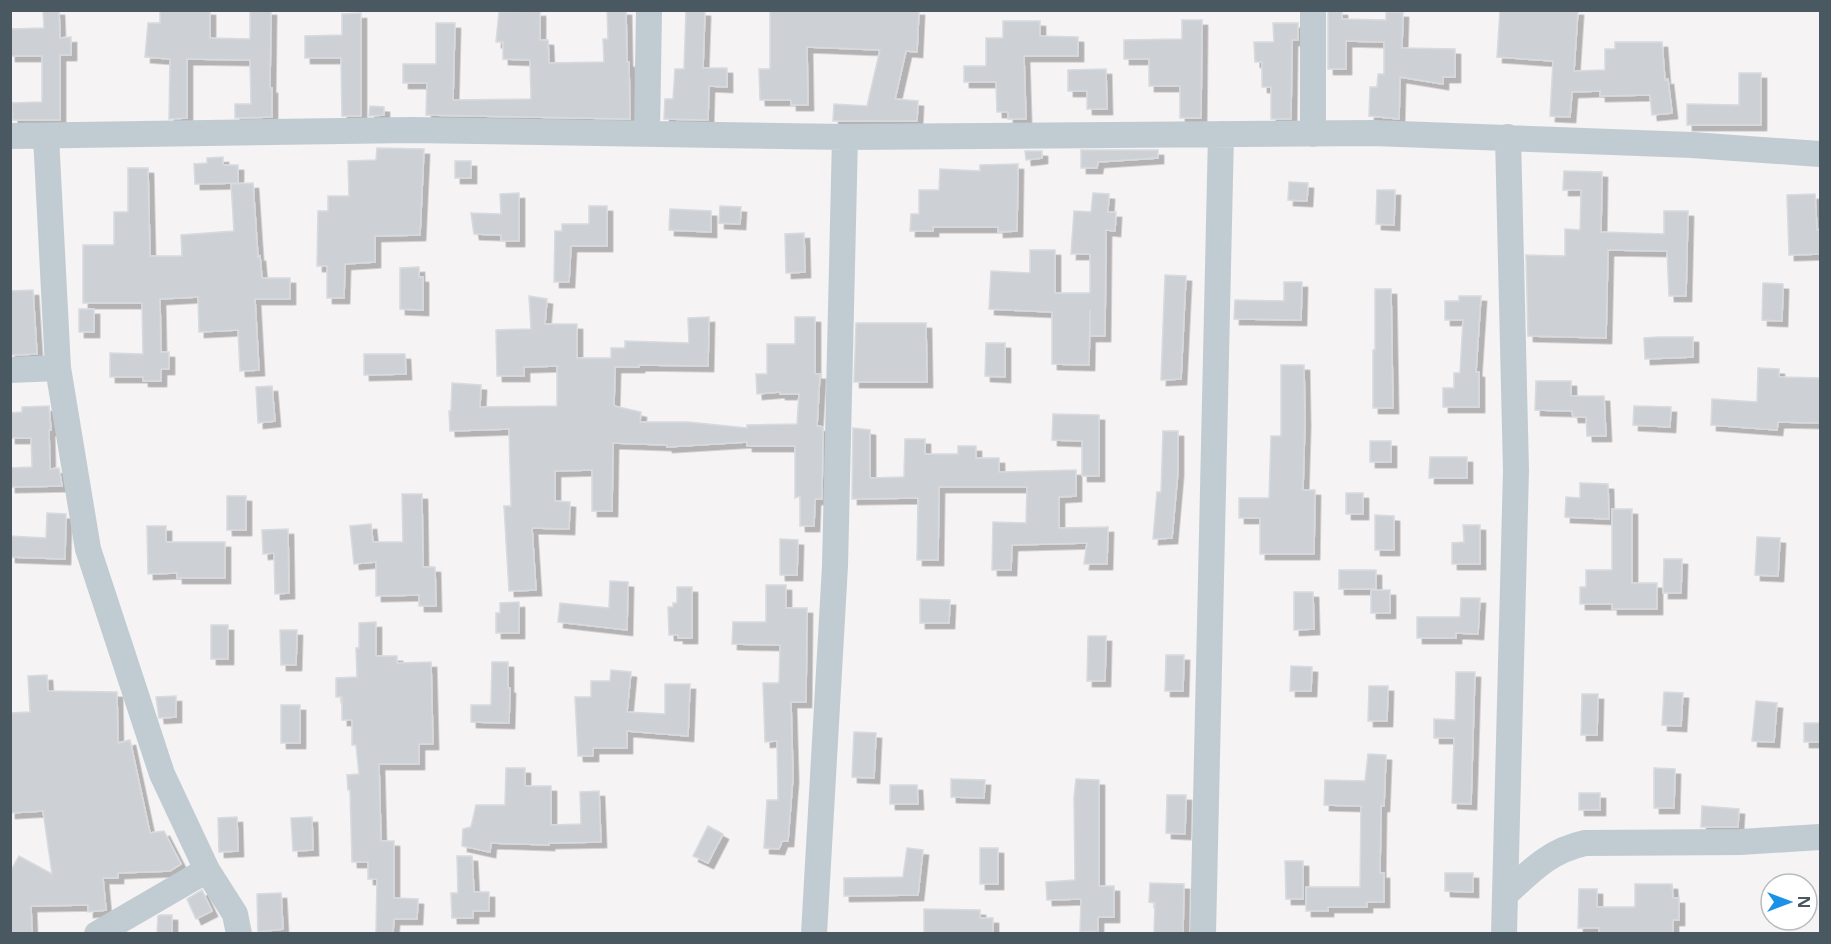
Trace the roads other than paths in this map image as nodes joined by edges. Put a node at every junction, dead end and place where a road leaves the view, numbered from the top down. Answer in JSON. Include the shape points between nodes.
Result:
{"nodes":[{"id":1,"x":649,"y":10,"type":"edge"},
{"id":2,"x":1313,"y":10,"type":"edge"},
{"id":3,"x":647,"y":133,"type":"junction"},
{"id":4,"x":1221,"y":134,"type":"junction"},
{"id":5,"x":1313,"y":134,"type":"junction"},
{"id":6,"x":10,"y":136,"type":"edge"},
{"id":7,"x":46,"y":136,"type":"junction"},
{"id":8,"x":844,"y":137,"type":"junction"},
{"id":9,"x":1508,"y":137,"type":"junction"},
{"id":10,"x":1821,"y":154,"type":"edge"},
{"id":11,"x":58,"y":368,"type":"junction"},
{"id":12,"x":10,"y":370,"type":"edge"},
{"id":13,"x":1821,"y":837,"type":"edge"},
{"id":14,"x":207,"y":870,"type":"junction"},
{"id":15,"x":1505,"y":895,"type":"junction"},
{"id":16,"x":98,"y":933,"type":"edge"},
{"id":17,"x":239,"y":933,"type":"edge"},
{"id":18,"x":814,"y":933,"type":"edge"},
{"id":19,"x":1203,"y":933,"type":"edge"},
{"id":20,"x":1504,"y":933,"type":"edge"}],
"edges":[{"from":1,"to":3,"type":"street"},
{"from":2,"to":5,"type":"street"},
{"from":3,"to":7,"type":"street","via":[[411,130]]},
{"from":3,"to":8,"type":"street"},
{"from":4,"to":5,"type":"street"},
{"from":4,"to":8,"type":"street"},
{"from":4,"to":19,"type":"street"},
{"from":5,"to":9,"type":"street"},
{"from":6,"to":7,"type":"street"},
{"from":7,"to":11,"type":"street"},
{"from":8,"to":18,"type":"street","via":[[835,566]]},
{"from":9,"to":10,"type":"street"},
{"from":9,"to":15,"type":"street","via":[[1516,470]]},
{"from":11,"to":12,"type":"street"},
{"from":11,"to":14,"type":"street","via":[[88,549],[162,774]]},
{"from":13,"to":15,"type":"street","via":[[1585,843],[1567,847],[1542,861]]},
{"from":14,"to":16,"type":"street"},
{"from":14,"to":17,"type":"street","via":[[235,914]]},
{"from":15,"to":20,"type":"street"}]}
